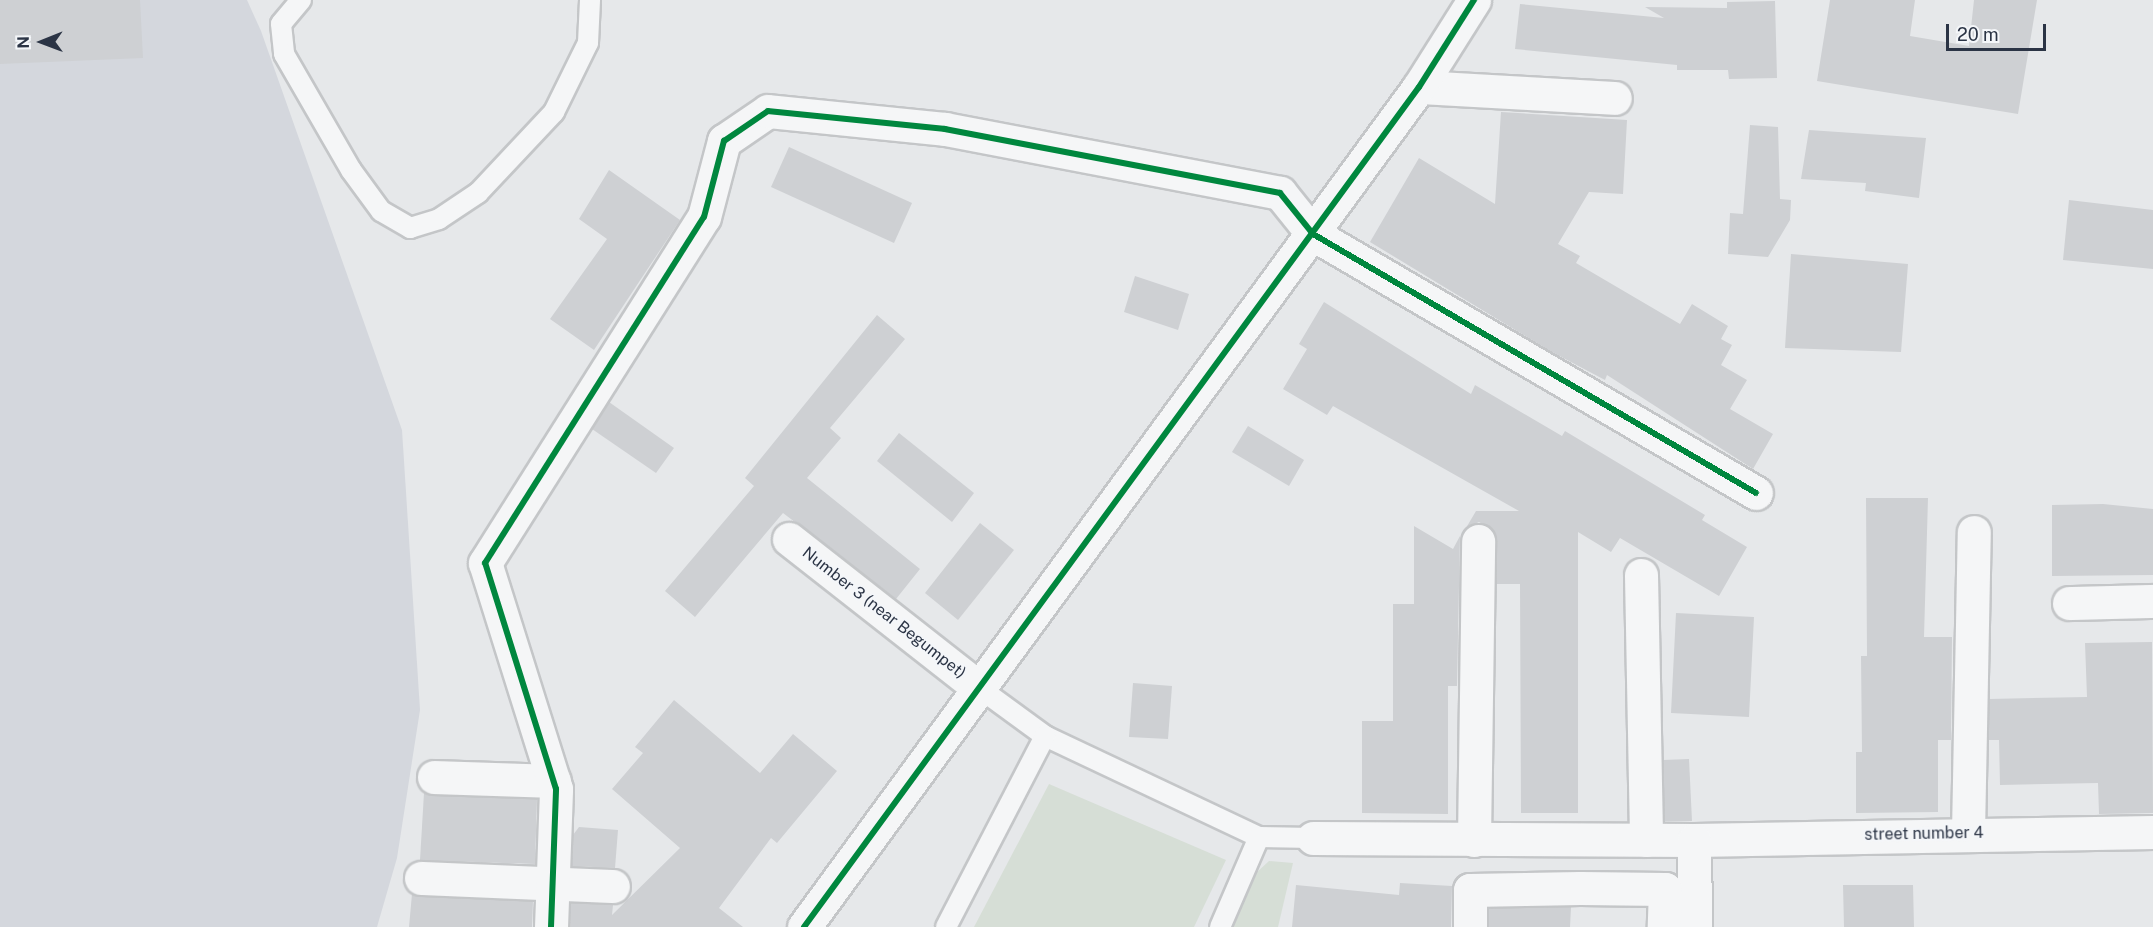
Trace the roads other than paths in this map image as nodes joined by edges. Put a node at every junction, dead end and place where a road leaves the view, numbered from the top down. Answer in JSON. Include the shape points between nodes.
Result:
{"nodes":[{"id":1,"x":301,"y":0,"type":"edge"},
{"id":2,"x":590,"y":0,"type":"edge"},
{"id":3,"x":1474,"y":0,"type":"edge"},
{"id":4,"x":1419,"y":87,"type":"junction"},
{"id":5,"x":1615,"y":98,"type":"dead end"},
{"id":6,"x":1312,"y":234,"type":"junction"},
{"id":7,"x":1756,"y":493,"type":"dead end"},
{"id":8,"x":1974,"y":532,"type":"dead end"},
{"id":9,"x":789,"y":539,"type":"dead end"},
{"id":10,"x":1478,"y":541,"type":"dead end"},
{"id":11,"x":1641,"y":575,"type":"dead end"},
{"id":12,"x":2153,"y":601,"type":"edge"},
{"id":13,"x":2069,"y":603,"type":"dead end"},
{"id":14,"x":978,"y":687,"type":"junction"},
{"id":15,"x":1045,"y":736,"type":"junction"},
{"id":16,"x":434,"y":777,"type":"dead end"},
{"id":17,"x":554,"y":781,"type":"junction"},
{"id":18,"x":2153,"y":832,"type":"edge"},
{"id":19,"x":1968,"y":833,"type":"junction"},
{"id":20,"x":1259,"y":837,"type":"junction"},
{"id":21,"x":1313,"y":838,"type":"joint"},
{"id":22,"x":1474,"y":840,"type":"junction"},
{"id":23,"x":1582,"y":840,"type":"junction"},
{"id":24,"x":1646,"y":840,"type":"junction"},
{"id":25,"x":1694,"y":840,"type":"junction"},
{"id":26,"x":421,"y":878,"type":"dead end"},
{"id":27,"x":552,"y":882,"type":"junction"},
{"id":28,"x":613,"y":886,"type":"dead end"},
{"id":29,"x":1580,"y":888,"type":"junction"},
{"id":30,"x":550,"y":927,"type":"edge"},
{"id":31,"x":804,"y":927,"type":"edge"},
{"id":32,"x":946,"y":927,"type":"edge"},
{"id":33,"x":1220,"y":927,"type":"edge"},
{"id":34,"x":1470,"y":927,"type":"edge"},
{"id":35,"x":1664,"y":927,"type":"edge"},
{"id":36,"x":1695,"y":927,"type":"edge"}],
"edges":[{"from":1,"to":2,"type":"lane","via":[[281,24],[284,54],[351,170],[381,211],[410,228],[439,219],[478,193],[541,127],[588,43]]},
{"from":3,"to":4,"type":"street"},
{"from":4,"to":5,"type":"street"},
{"from":4,"to":6,"type":"street"},
{"from":6,"to":7,"type":"street"},
{"from":6,"to":14,"type":"street"},
{"from":6,"to":17,"type":"street","via":[[1281,193],[945,129],[768,111],[724,141],[704,217],[485,563]]},
{"from":8,"to":19,"type":"street"},
{"from":9,"to":14,"type":"street","name":"Number 3 (near Begumpet)"},
{"from":10,"to":22,"type":"street"},
{"from":11,"to":24,"type":"street"},
{"from":12,"to":13,"type":"street"},
{"from":14,"to":15,"type":"lane"},
{"from":14,"to":31,"type":"street"},
{"from":15,"to":20,"type":"lane"},
{"from":15,"to":32,"type":"lane"},
{"from":16,"to":17,"type":"street"},
{"from":17,"to":27,"type":"street"},
{"from":18,"to":19,"type":"street","name":"street number 4"},
{"from":19,"to":25,"type":"street","name":"street number 4"},
{"from":20,"to":21,"type":"lane"},
{"from":20,"to":33,"type":"lane"},
{"from":21,"to":22,"type":"street","name":"street number 4"},
{"from":22,"to":23,"type":"street","name":"street number 4"},
{"from":23,"to":24,"type":"street","name":"street number 4"},
{"from":23,"to":29,"type":"street"},
{"from":24,"to":25,"type":"street","name":"street number 4"},
{"from":25,"to":36,"type":"street"},
{"from":26,"to":27,"type":"street"},
{"from":27,"to":28,"type":"street"},
{"from":27,"to":30,"type":"street"},
{"from":29,"to":34,"type":"street","via":[[1470,890]]},
{"from":29,"to":35,"type":"street","via":[[1665,889]]}]}
